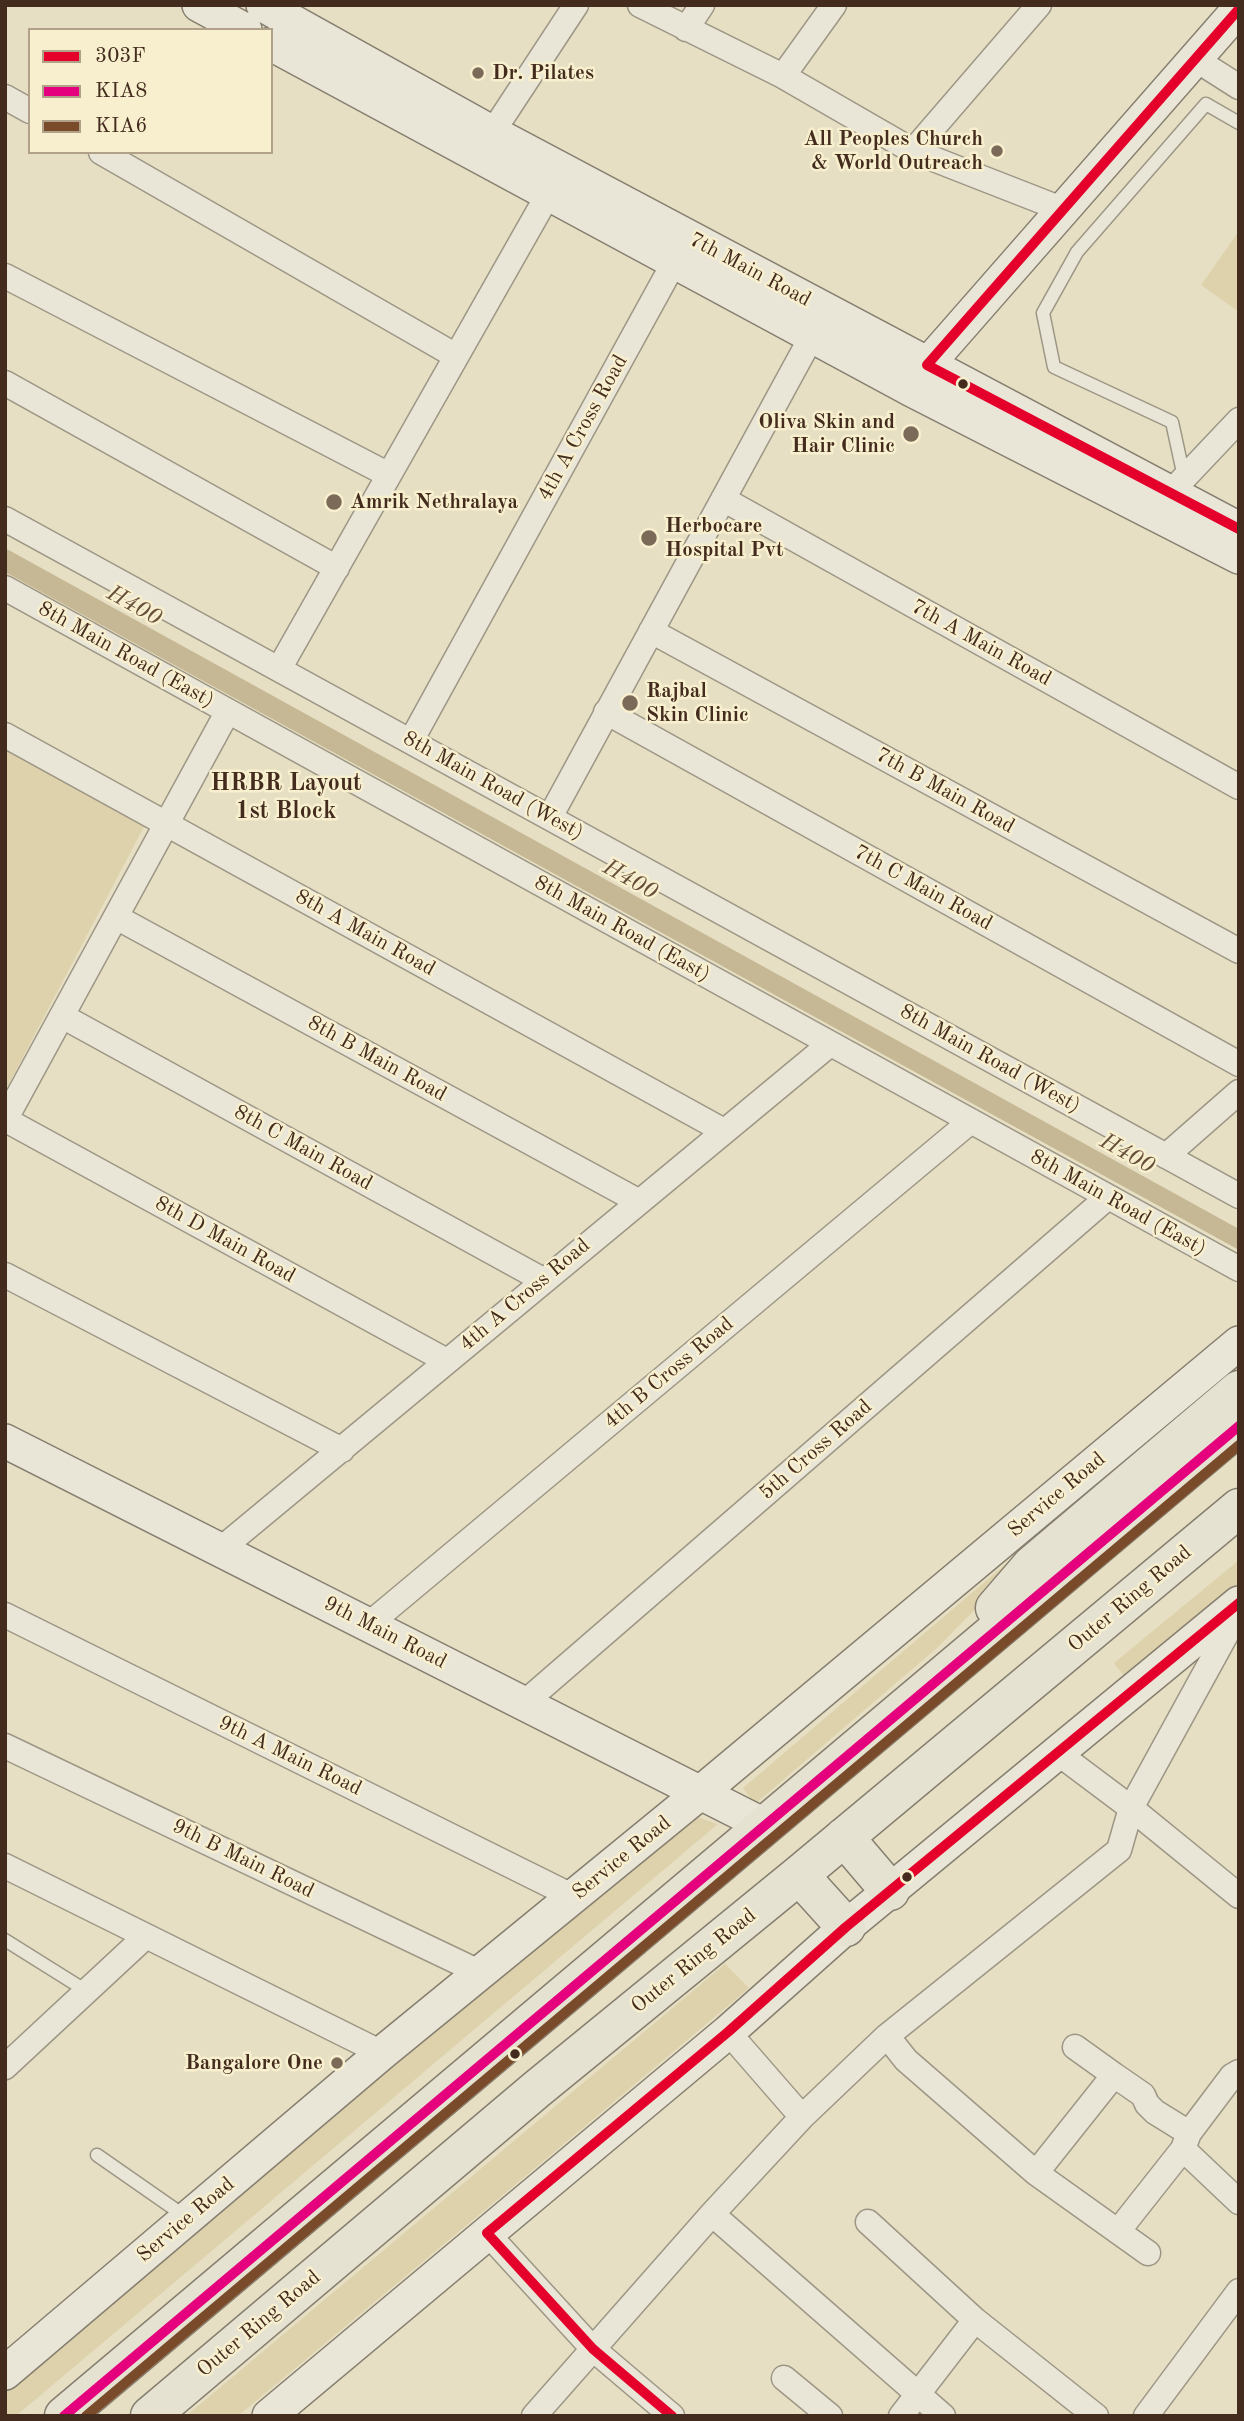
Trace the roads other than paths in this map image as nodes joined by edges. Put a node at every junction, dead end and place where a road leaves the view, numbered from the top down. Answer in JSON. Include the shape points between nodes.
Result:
{"nodes":[{"id":1,"x":263,"y":5,"type":"edge"},
{"id":2,"x":576,"y":5,"type":"edge"},
{"id":3,"x":640,"y":5,"type":"edge"},
{"id":4,"x":702,"y":5,"type":"edge"},
{"id":5,"x":834,"y":5,"type":"edge"},
{"id":6,"x":1039,"y":5,"type":"edge"},
{"id":7,"x":1239,"y":9,"type":"edge"},
{"id":8,"x":686,"y":29,"type":"junction"},
{"id":9,"x":273,"y":45,"type":"edge"},
{"id":10,"x":1195,"y":60,"type":"junction"},
{"id":11,"x":783,"y":76,"type":"junction"},
{"id":12,"x":1239,"y":87,"type":"edge"},
{"id":13,"x":5,"y":97,"type":"edge"},
{"id":14,"x":28,"y":110,"type":"edge"},
{"id":15,"x":1239,"y":123,"type":"edge"},
{"id":16,"x":484,"y":144,"type":"junction"},
{"id":17,"x":913,"y":151,"type":"junction"},
{"id":18,"x":104,"y":154,"type":"edge"},
{"id":19,"x":549,"y":193,"type":"junction"},
{"id":20,"x":1063,"y":211,"type":"junction"},
{"id":21,"x":681,"y":250,"type":"junction"},
{"id":22,"x":5,"y":276,"type":"edge"},
{"id":23,"x":812,"y":336,"type":"junction"},
{"id":24,"x":456,"y":356,"type":"junction"},
{"id":25,"x":919,"y":377,"type":"junction"},
{"id":26,"x":5,"y":383,"type":"edge"},
{"id":27,"x":1239,"y":421,"type":"edge"},
{"id":28,"x":389,"y":475,"type":"junction"},
{"id":29,"x":1170,"y":495,"type":"junction"},
{"id":30,"x":723,"y":499,"type":"junction"},
{"id":31,"x":5,"y":519,"type":"edge"},
{"id":32,"x":1239,"y":529,"type":"edge"},
{"id":33,"x":1239,"y":557,"type":"edge"},
{"id":34,"x":337,"y":568,"type":"junction"},
{"id":35,"x":5,"y":588,"type":"edge"},
{"id":36,"x":651,"y":631,"type":"junction"},
{"id":37,"x":279,"y":669,"type":"junction"},
{"id":38,"x":228,"y":711,"type":"junction"},
{"id":39,"x":606,"y":712,"type":"junction"},
{"id":40,"x":5,"y":735,"type":"edge"},
{"id":41,"x":411,"y":741,"type":"junction"},
{"id":42,"x":1239,"y":787,"type":"edge"},
{"id":43,"x":550,"y":817,"type":"junction"},
{"id":44,"x":167,"y":824,"type":"junction"},
{"id":45,"x":117,"y":917,"type":"junction"},
{"id":46,"x":1239,"y":951,"type":"edge"},
{"id":47,"x":62,"y":1016,"type":"junction"},
{"id":48,"x":830,"y":1044,"type":"junction"},
{"id":49,"x":1239,"y":1064,"type":"edge"},
{"id":50,"x":1239,"y":1092,"type":"edge"},
{"id":51,"x":5,"y":1120,"type":"edge"},
{"id":52,"x":971,"y":1121,"type":"junction"},
{"id":53,"x":724,"y":1131,"type":"junction"},
{"id":54,"x":1166,"y":1156,"type":"junction"},
{"id":55,"x":1239,"y":1196,"type":"edge"},
{"id":56,"x":1108,"y":1197,"type":"junction"},
{"id":57,"x":638,"y":1202,"type":"junction"},
{"id":58,"x":1239,"y":1269,"type":"edge"},
{"id":59,"x":5,"y":1275,"type":"edge"},
{"id":60,"x":543,"y":1280,"type":"junction"},
{"id":61,"x":1239,"y":1343,"type":"edge"},
{"id":62,"x":445,"y":1360,"type":"junction"},
{"id":63,"x":1239,"y":1390,"type":"edge"},
{"id":64,"x":1239,"y":1426,"type":"edge"},
{"id":65,"x":5,"y":1441,"type":"edge"},
{"id":66,"x":342,"y":1450,"type":"junction"},
{"id":67,"x":1239,"y":1508,"type":"edge"},
{"id":68,"x":1239,"y":1537,"type":"edge"},
{"id":69,"x":221,"y":1549,"type":"junction"},
{"id":70,"x":1239,"y":1604,"type":"edge"},
{"id":71,"x":1239,"y":1611,"type":"edge"},
{"id":72,"x":5,"y":1615,"type":"edge"},
{"id":73,"x":368,"y":1625,"type":"junction"},
{"id":74,"x":926,"y":1690,"type":"junction"},
{"id":75,"x":524,"y":1703,"type":"junction"},
{"id":76,"x":961,"y":1740,"type":"junction"},
{"id":77,"x":5,"y":1746,"type":"edge"},
{"id":78,"x":1059,"y":1754,"type":"junction"},
{"id":79,"x":700,"y":1793,"type":"junction"},
{"id":80,"x":1131,"y":1808,"type":"junction"},
{"id":81,"x":764,"y":1825,"type":"junction"},
{"id":82,"x":844,"y":1837,"type":"junction"},
{"id":83,"x":5,"y":1866,"type":"edge"},
{"id":84,"x":799,"y":1875,"type":"junction"},
{"id":85,"x":890,"y":1891,"type":"junction"},
{"id":86,"x":1239,"y":1896,"type":"edge"},
{"id":87,"x":574,"y":1897,"type":"junction"},
{"id":88,"x":846,"y":1927,"type":"junction"},
{"id":89,"x":146,"y":1936,"type":"junction"},
{"id":90,"x":5,"y":1940,"type":"edge"},
{"id":91,"x":481,"y":1973,"type":"junction"},
{"id":92,"x":88,"y":1992,"type":"junction"},
{"id":93,"x":728,"y":2032,"type":"junction"},
{"id":94,"x":887,"y":2036,"type":"junction"},
{"id":95,"x":1075,"y":2047,"type":"dead end"},
{"id":96,"x":382,"y":2053,"type":"junction"},
{"id":97,"x":5,"y":2067,"type":"edge"},
{"id":98,"x":1239,"y":2073,"type":"edge"},
{"id":99,"x":1114,"y":2075,"type":"junction"},
{"id":100,"x":802,"y":2117,"type":"junction"},
{"id":101,"x":1186,"y":2141,"type":"junction"},
{"id":102,"x":97,"y":2155,"type":"dead end"},
{"id":103,"x":1036,"y":2173,"type":"junction"},
{"id":104,"x":1239,"y":2202,"type":"edge"},
{"id":105,"x":712,"y":2214,"type":"junction"},
{"id":106,"x":188,"y":2218,"type":"junction"},
{"id":107,"x":868,"y":2222,"type":"dead end"},
{"id":108,"x":1119,"y":2230,"type":"junction"},
{"id":109,"x":487,"y":2233,"type":"junction"},
{"id":110,"x":1148,"y":2253,"type":"dead end"},
{"id":111,"x":1239,"y":2291,"type":"edge"},
{"id":112,"x":975,"y":2320,"type":"junction"},
{"id":113,"x":593,"y":2349,"type":"junction"},
{"id":114,"x":5,"y":2373,"type":"edge"},
{"id":115,"x":784,"y":2378,"type":"dead end"},
{"id":116,"x":917,"y":2394,"type":"junction"},
{"id":117,"x":64,"y":2416,"type":"edge"},
{"id":118,"x":150,"y":2416,"type":"edge"},
{"id":119,"x":269,"y":2416,"type":"edge"},
{"id":120,"x":534,"y":2416,"type":"edge"},
{"id":121,"x":672,"y":2416,"type":"edge"},
{"id":122,"x":830,"y":2416,"type":"edge"},
{"id":123,"x":901,"y":2416,"type":"edge"},
{"id":124,"x":943,"y":2416,"type":"edge"},
{"id":125,"x":1096,"y":2416,"type":"edge"},
{"id":126,"x":1146,"y":2416,"type":"edge"}],
"edges":[{"from":1,"to":16,"type":"street","name":"7th Main Road"},
{"from":2,"to":16,"type":"street"},
{"from":3,"to":8,"type":"street"},
{"from":4,"to":8,"type":"street"},
{"from":5,"to":11,"type":"street"},
{"from":6,"to":17,"type":"street"},
{"from":7,"to":10,"type":"street"},
{"from":8,"to":11,"type":"street"},
{"from":9,"to":16,"type":"street","name":"7th Main Road"},
{"from":10,"to":12,"type":"street"},
{"from":10,"to":20,"type":"street"},
{"from":11,"to":17,"type":"street"},
{"from":13,"to":14,"type":"street"},
{"from":15,"to":29,"type":"lane","via":[[1206,104],[1077,252],[1043,313],[1054,367],[1172,422]]},
{"from":16,"to":19,"type":"street","name":"7th Main Road"},
{"from":16,"to":21,"type":"street","name":"7th Main Road"},
{"from":17,"to":20,"type":"street"},
{"from":18,"to":24,"type":"street"},
{"from":19,"to":21,"type":"street","name":"7th Main Road"},
{"from":19,"to":24,"type":"street"},
{"from":20,"to":25,"type":"street"},
{"from":21,"to":23,"type":"street","name":"7th Main Road"},
{"from":21,"to":25,"type":"street","name":"7th Main Road"},
{"from":21,"to":41,"type":"street","name":"4th A Cross Road"},
{"from":22,"to":28,"type":"street"},
{"from":23,"to":25,"type":"street","name":"7th Main Road"},
{"from":23,"to":30,"type":"street"},
{"from":24,"to":28,"type":"street"},
{"from":25,"to":29,"type":"street","name":"7th Main Road"},
{"from":26,"to":34,"type":"street"},
{"from":27,"to":29,"type":"street"},
{"from":28,"to":34,"type":"street"},
{"from":29,"to":32,"type":"street","name":"7th Main Road"},
{"from":29,"to":33,"type":"street","name":"7th Main Road"},
{"from":30,"to":36,"type":"street"},
{"from":30,"to":42,"type":"street","name":"7th A Main Road"},
{"from":31,"to":37,"type":"street","name":"8th Main Road (West)"},
{"from":34,"to":37,"type":"street"},
{"from":35,"to":38,"type":"street","name":"8th Main Road (East)"},
{"from":36,"to":39,"type":"street"},
{"from":36,"to":46,"type":"street","name":"7th B Main Road"},
{"from":37,"to":41,"type":"street","name":"8th Main Road (West)"},
{"from":38,"to":44,"type":"street"},
{"from":38,"to":48,"type":"street","name":"8th Main Road (East)"},
{"from":39,"to":43,"type":"street"},
{"from":39,"to":49,"type":"street","name":"7th C Main Road"},
{"from":40,"to":44,"type":"street","name":"8th A Main Road"},
{"from":41,"to":43,"type":"street","name":"8th Main Road (West)"},
{"from":43,"to":54,"type":"street","name":"8th Main Road (West)"},
{"from":44,"to":45,"type":"street"},
{"from":44,"to":53,"type":"street","name":"8th A Main Road"},
{"from":45,"to":47,"type":"street"},
{"from":45,"to":57,"type":"street","name":"8th B Main Road"},
{"from":47,"to":51,"type":"street"},
{"from":47,"to":60,"type":"street","name":"8th C Main Road"},
{"from":48,"to":52,"type":"street","name":"8th Main Road (East)"},
{"from":48,"to":53,"type":"street","name":"4th A Cross Road"},
{"from":50,"to":54,"type":"street"},
{"from":51,"to":62,"type":"street","name":"8th D Main Road"},
{"from":52,"to":56,"type":"street","name":"8th Main Road (East)"},
{"from":52,"to":73,"type":"street","name":"4th B Cross Road"},
{"from":53,"to":57,"type":"street","name":"4th A Cross Road"},
{"from":54,"to":55,"type":"street","name":"8th Main Road (West)"},
{"from":56,"to":58,"type":"street","name":"8th Main Road (East)"},
{"from":56,"to":75,"type":"street","name":"5th Cross Road"},
{"from":57,"to":60,"type":"street","name":"4th A Cross Road"},
{"from":59,"to":66,"type":"street"},
{"from":60,"to":62,"type":"street","name":"4th A Cross Road"},
{"from":61,"to":79,"type":"street","name":"Service Road"},
{"from":62,"to":66,"type":"street","name":"4th A Cross Road"},
{"from":63,"to":74,"type":"highway","via":[[1032,1565]]},
{"from":64,"to":74,"type":"highway"},
{"from":65,"to":69,"type":"street","name":"9th Main Road"},
{"from":66,"to":69,"type":"street","name":"4th A Cross Road"},
{"from":67,"to":76,"type":"highway","name":"Outer Ring Road"},
{"from":68,"to":76,"type":"highway","via":[[1128,1628]]},
{"from":69,"to":73,"type":"street","name":"9th Main Road"},
{"from":70,"to":78,"type":"street"},
{"from":71,"to":80,"type":"street"},
{"from":72,"to":87,"type":"street","name":"9th A Main Road"},
{"from":73,"to":75,"type":"street","name":"9th Main Road"},
{"from":74,"to":81,"type":"highway"},
{"from":75,"to":79,"type":"street","name":"9th Main Road"},
{"from":76,"to":82,"type":"highway","name":"Outer Ring Road"},
{"from":77,"to":91,"type":"street","name":"9th B Main Road"},
{"from":78,"to":80,"type":"street"},
{"from":78,"to":85,"type":"street"},
{"from":79,"to":81,"type":"street","name":"9th Main Road"},
{"from":79,"to":87,"type":"street","name":"Service Road"},
{"from":80,"to":86,"type":"street"},
{"from":80,"to":94,"type":"street","via":[[1119,1850]]},
{"from":81,"to":117,"type":"highway"},
{"from":82,"to":84,"type":"highway","name":"Outer Ring Road"},
{"from":82,"to":85,"type":"highway"},
{"from":83,"to":89,"type":"street"},
{"from":84,"to":88,"type":"highway"},
{"from":84,"to":118,"type":"highway","name":"Outer Ring Road"},
{"from":85,"to":88,"type":"street"},
{"from":87,"to":91,"type":"street","name":"Service Road"},
{"from":88,"to":93,"type":"street"},
{"from":89,"to":92,"type":"street"},
{"from":89,"to":96,"type":"street"},
{"from":90,"to":92,"type":"lane"},
{"from":91,"to":96,"type":"street","name":"Service Road"},
{"from":92,"to":97,"type":"street"},
{"from":93,"to":100,"type":"street"},
{"from":93,"to":109,"type":"street"},
{"from":94,"to":100,"type":"street"},
{"from":94,"to":103,"type":"street","via":[[906,2060]]},
{"from":95,"to":99,"type":"street"},
{"from":96,"to":106,"type":"street","name":"Service Road"},
{"from":98,"to":101,"type":"street","via":[[1232,2076]]},
{"from":99,"to":101,"type":"street","via":[[1143,2095]]},
{"from":99,"to":103,"type":"street"},
{"from":100,"to":105,"type":"street"},
{"from":101,"to":104,"type":"street"},
{"from":101,"to":108,"type":"street"},
{"from":102,"to":106,"type":"lane"},
{"from":103,"to":108,"type":"street"},
{"from":105,"to":113,"type":"street"},
{"from":105,"to":116,"type":"street"},
{"from":106,"to":114,"type":"street","name":"Service Road"},
{"from":107,"to":112,"type":"street"},
{"from":108,"to":110,"type":"street"},
{"from":109,"to":113,"type":"street"},
{"from":109,"to":119,"type":"street"},
{"from":111,"to":126,"type":"street"},
{"from":112,"to":116,"type":"street"},
{"from":112,"to":125,"type":"street"},
{"from":113,"to":120,"type":"street"},
{"from":113,"to":121,"type":"street"},
{"from":115,"to":122,"type":"street"},
{"from":116,"to":123,"type":"street"},
{"from":116,"to":124,"type":"street"}]}
